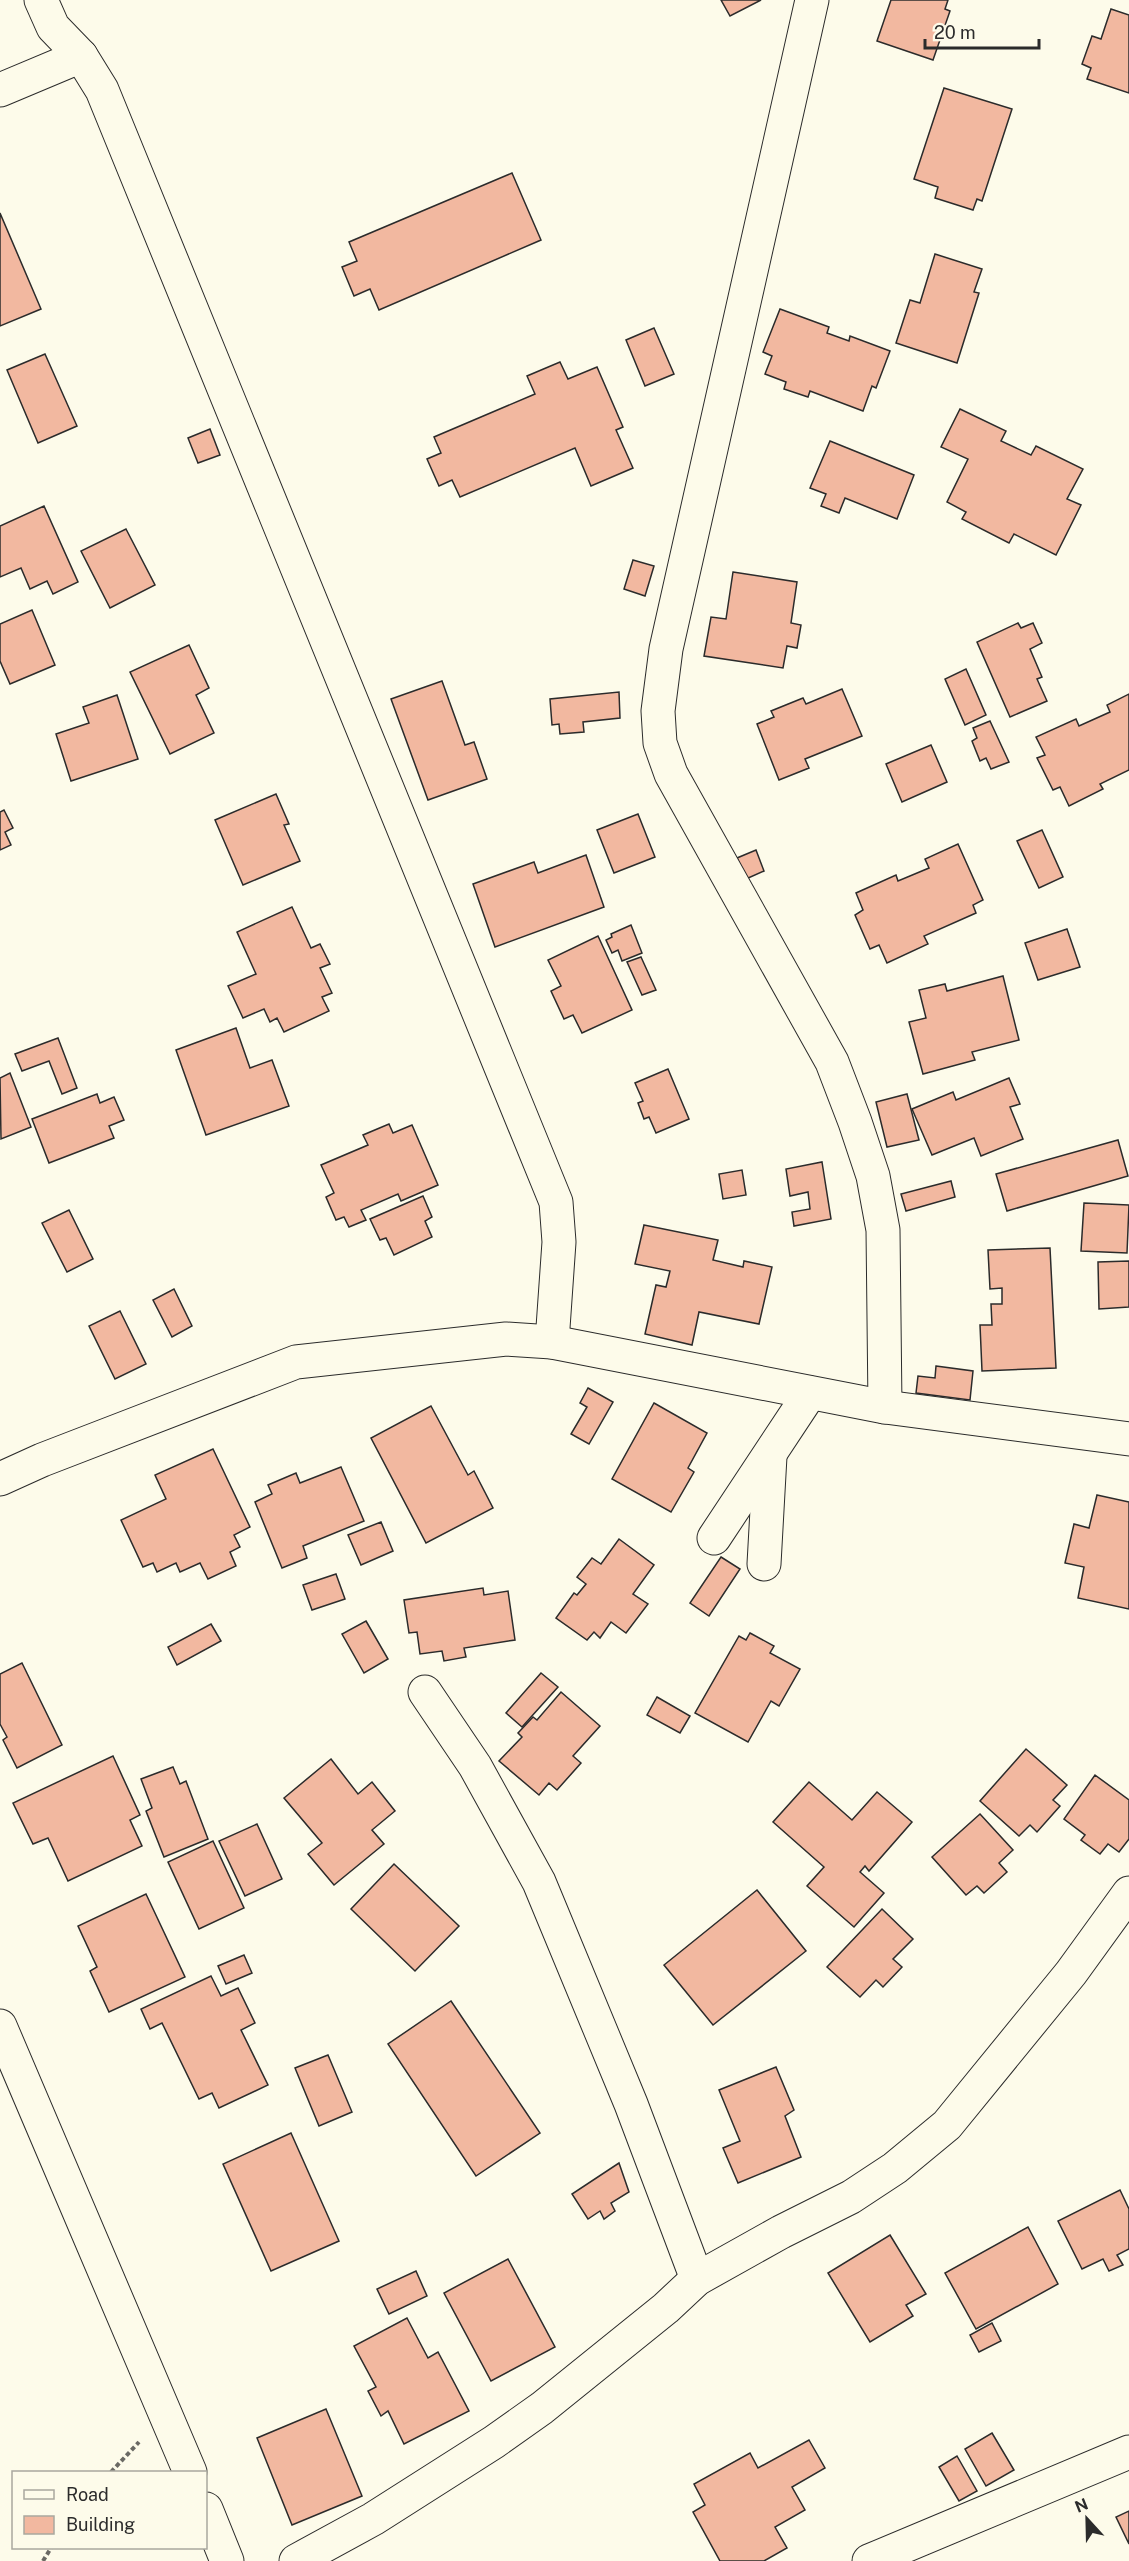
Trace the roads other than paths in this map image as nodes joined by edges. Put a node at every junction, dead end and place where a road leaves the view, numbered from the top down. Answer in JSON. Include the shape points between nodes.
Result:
{"nodes":[{"id":1,"x":41,"y":0,"type":"edge"},
{"id":2,"x":812,"y":0,"type":"edge"},
{"id":3,"x":81,"y":56,"type":"junction"},
{"id":4,"x":0,"y":90,"type":"edge"},
{"id":5,"x":552,"y":1342,"type":"junction"},
{"id":6,"x":810,"y":1393,"type":"junction"},
{"id":7,"x":885,"y":1407,"type":"junction"},
{"id":8,"x":1129,"y":1439,"type":"edge"},
{"id":9,"x":770,"y":1454,"type":"junction"},
{"id":10,"x":0,"y":1479,"type":"edge"},
{"id":11,"x":714,"y":1538,"type":"dead end"},
{"id":12,"x":764,"y":1564,"type":"dead end"},
{"id":13,"x":425,"y":1692,"type":"dead end"},
{"id":14,"x":1129,"y":1893,"type":"edge"},
{"id":15,"x":0,"y":2026,"type":"edge"},
{"id":16,"x":697,"y":2279,"type":"junction"},
{"id":17,"x":1129,"y":2452,"type":"edge"},
{"id":18,"x":190,"y":2471,"type":"edge"},
{"id":19,"x":207,"y":2511,"type":"edge"},
{"id":20,"x":227,"y":2561,"type":"edge"},
{"id":21,"x":296,"y":2561,"type":"edge"},
{"id":22,"x":869,"y":2561,"type":"edge"}],
"edges":[{"from":1,"to":3,"type":"street","via":[[53,27]]},
{"from":2,"to":7,"type":"street","via":[[666,649],[658,711],[660,742],[671,774],[832,1062],[873,1176],[883,1230]]},
{"from":3,"to":4,"type":"street"},
{"from":3,"to":5,"type":"street","via":[[102,90],[556,1202],[559,1242]]},
{"from":5,"to":6,"type":"street"},
{"from":5,"to":10,"type":"street","via":[[506,1339],[296,1362]]},
{"from":6,"to":7,"type":"street"},
{"from":6,"to":9,"type":"street"},
{"from":7,"to":8,"type":"street"},
{"from":9,"to":11,"type":"street"},
{"from":9,"to":12,"type":"street"},
{"from":13,"to":16,"type":"street","via":[[475,1766],[539,1882],[631,2104]]},
{"from":14,"to":16,"type":"street","via":[[1071,1973],[947,2125],[895,2168],[851,2196]]},
{"from":15,"to":18,"type":"street"},
{"from":16,"to":21,"type":"street","via":[[551,2401],[494,2442],[373,2519]]},
{"from":17,"to":22,"type":"street"},
{"from":19,"to":20,"type":"street"}]}
